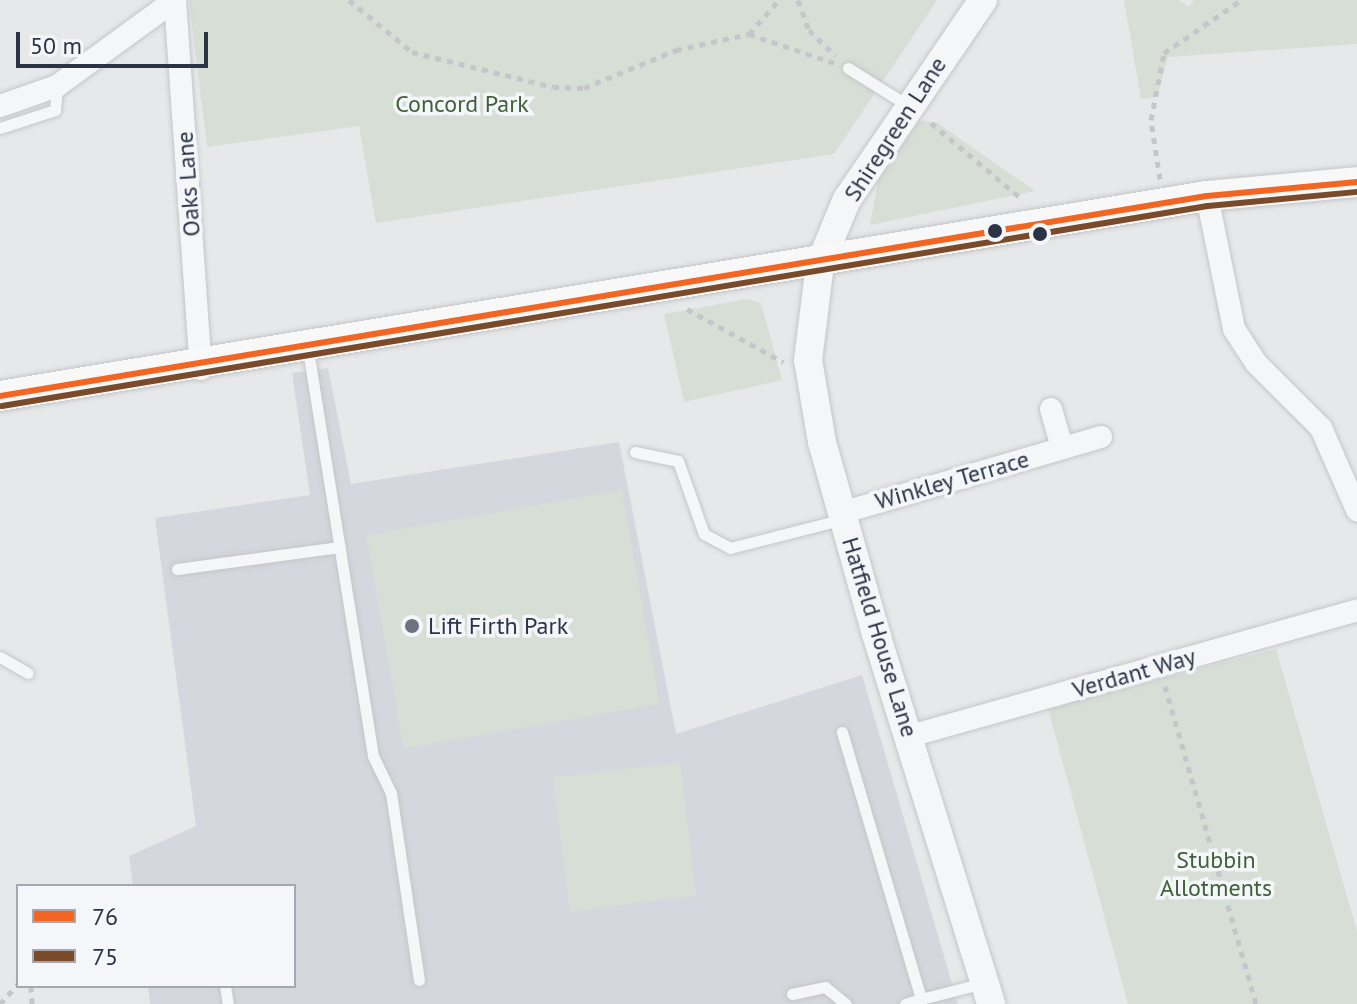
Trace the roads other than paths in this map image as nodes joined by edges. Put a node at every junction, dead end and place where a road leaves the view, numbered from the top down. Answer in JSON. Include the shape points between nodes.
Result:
{"nodes":[{"id":1,"x":175,"y":0,"type":"edge"},
{"id":2,"x":983,"y":0,"type":"edge"},
{"id":3,"x":848,"y":68,"type":"road end"},
{"id":4,"x":57,"y":86,"type":"junction"},
{"id":5,"x":907,"y":105,"type":"junction"},
{"id":6,"x":0,"y":106,"type":"edge"},
{"id":7,"x":0,"y":128,"type":"edge"},
{"id":8,"x":1357,"y":182,"type":"edge"},
{"id":9,"x":1207,"y":196,"type":"junction"},
{"id":10,"x":820,"y":264,"type":"junction"},
{"id":11,"x":308,"y":350,"type":"junction"},
{"id":12,"x":201,"y":369,"type":"junction"},
{"id":13,"x":0,"y":396,"type":"edge"},
{"id":14,"x":1051,"y":409,"type":"dead end"},
{"id":15,"x":1101,"y":437,"type":"dead end"},
{"id":16,"x":1062,"y":447,"type":"junction"},
{"id":17,"x":635,"y":452,"type":"dead end"},
{"id":18,"x":1357,"y":510,"type":"edge"},
{"id":19,"x":842,"y":516,"type":"junction"},
{"id":20,"x":340,"y":547,"type":"junction"},
{"id":21,"x":177,"y":569,"type":"dead end"},
{"id":22,"x":1357,"y":610,"type":"edge"},
{"id":23,"x":0,"y":657,"type":"edge"},
{"id":24,"x":28,"y":673,"type":"dead end"},
{"id":25,"x":842,"y":732,"type":"dead end"},
{"id":26,"x":910,"y":736,"type":"junction"},
{"id":27,"x":419,"y":980,"type":"dead end"},
{"id":28,"x":792,"y":994,"type":"dead end"},
{"id":29,"x":988,"y":994,"type":"edge"},
{"id":30,"x":921,"y":999,"type":"junction"},
{"id":31,"x":846,"y":1004,"type":"edge"},
{"id":32,"x":905,"y":1004,"type":"edge"}],
"edges":[{"from":1,"to":4,"type":"street","name":"Oaks Lane"},
{"from":1,"to":12,"type":"street","name":"Oaks Lane"},
{"from":2,"to":5,"type":"street","name":"Shiregreen Lane"},
{"from":3,"to":5,"type":"lane"},
{"from":4,"to":6,"type":"street","name":"Oaks Lane"},
{"from":4,"to":7,"type":"lane","via":[[55,110]]},
{"from":5,"to":10,"type":"street","name":"Shiregreen Lane","via":[[851,192]]},
{"from":8,"to":9,"type":"main road"},
{"from":9,"to":10,"type":"main road"},
{"from":9,"to":18,"type":"street","via":[[1234,329],[1256,363],[1321,428]]},
{"from":10,"to":11,"type":"main road"},
{"from":10,"to":19,"type":"street","name":"Hatfield House Lane","via":[[809,375]]},
{"from":11,"to":12,"type":"main road"},
{"from":11,"to":20,"type":"lane"},
{"from":12,"to":13,"type":"main road"},
{"from":14,"to":16,"type":"street","name":"Winkley Terrace"},
{"from":15,"to":16,"type":"street","name":"Winkley Terrace"},
{"from":16,"to":19,"type":"street","name":"Winkley Terrace"},
{"from":17,"to":19,"type":"lane","via":[[678,461],[704,534],[730,548]]},
{"from":19,"to":26,"type":"street","name":"Hatfield House Lane"},
{"from":20,"to":21,"type":"lane"},
{"from":20,"to":27,"type":"lane","via":[[373,756],[391,793]]},
{"from":22,"to":26,"type":"street","name":"Verdant Way"},
{"from":23,"to":24,"type":"lane"},
{"from":25,"to":30,"type":"lane"},
{"from":26,"to":29,"type":"street","name":"Hatfield House Lane"},
{"from":28,"to":31,"type":"lane","via":[[825,987]]},
{"from":29,"to":30,"type":"lane"},
{"from":30,"to":32,"type":"lane"}]}
